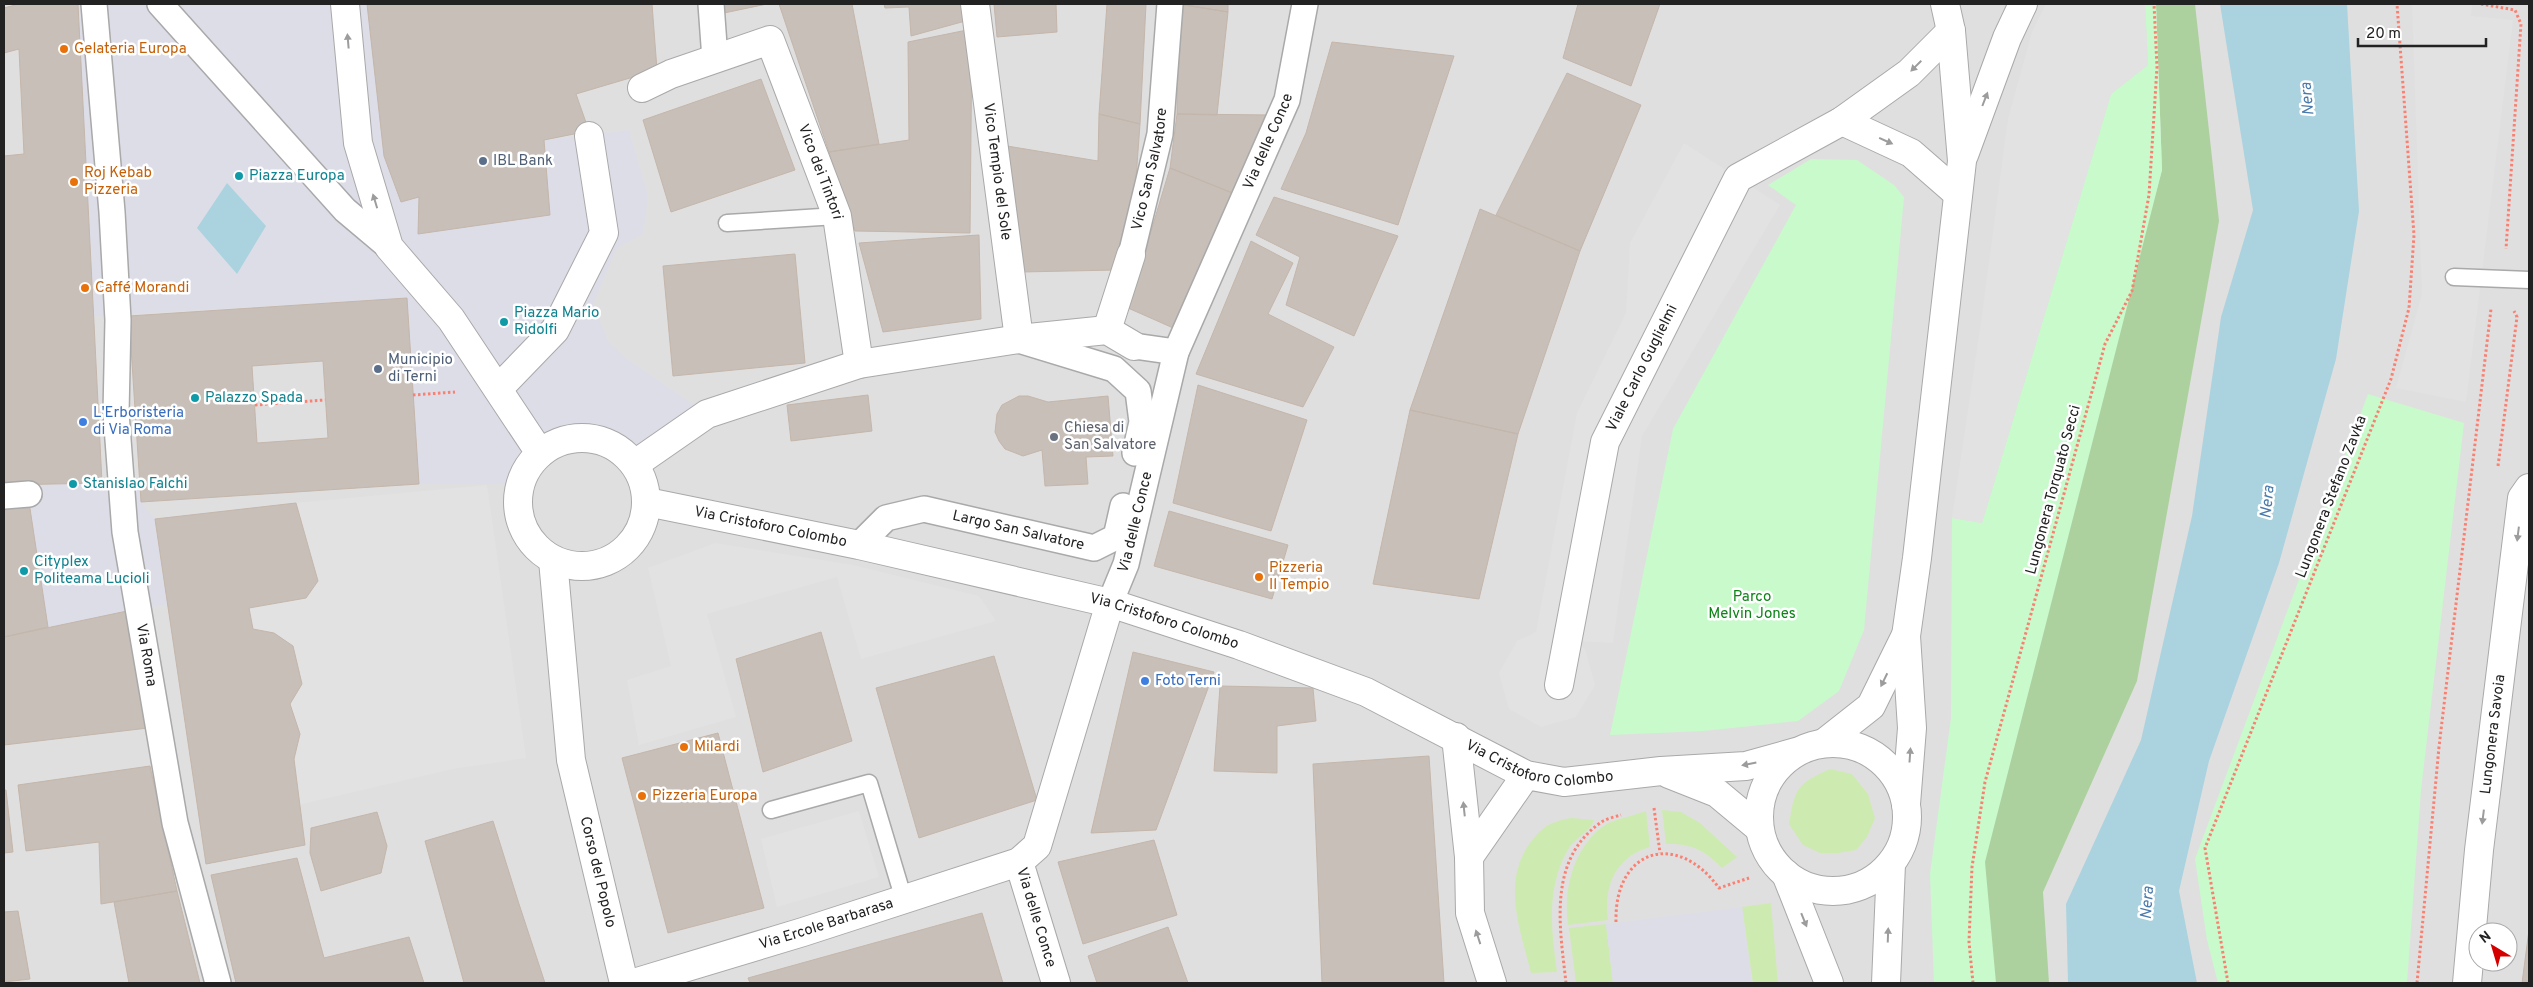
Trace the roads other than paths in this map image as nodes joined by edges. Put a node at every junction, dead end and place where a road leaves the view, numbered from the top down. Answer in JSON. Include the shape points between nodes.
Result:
{"nodes":[{"id":1,"x":94,"y":4,"type":"edge"},
{"id":2,"x":160,"y":4,"type":"edge"},
{"id":3,"x":345,"y":4,"type":"edge"},
{"id":4,"x":711,"y":4,"type":"edge"},
{"id":5,"x":975,"y":4,"type":"edge"},
{"id":6,"x":1170,"y":4,"type":"edge"},
{"id":7,"x":1305,"y":4,"type":"edge"},
{"id":8,"x":1945,"y":4,"type":"edge"},
{"id":9,"x":2023,"y":4,"type":"edge"},
{"id":10,"x":1951,"y":32,"type":"junction"},
{"id":11,"x":715,"y":59,"type":"junction"},
{"id":12,"x":642,"y":88,"type":"dead end"},
{"id":13,"x":1842,"y":121,"type":"junction"},
{"id":14,"x":589,"y":136,"type":"dead end"},
{"id":15,"x":1962,"y":161,"type":"junction"},
{"id":16,"x":1958,"y":194,"type":"junction"},
{"id":17,"x":837,"y":216,"type":"junction"},
{"id":18,"x":727,"y":223,"type":"dead end"},
{"id":19,"x":390,"y":248,"type":"junction"},
{"id":20,"x":1131,"y":255,"type":"joint"},
{"id":21,"x":2454,"y":277,"type":"dead end"},
{"id":22,"x":2529,"y":280,"type":"edge"},
{"id":23,"x":1107,"y":330,"type":"junction"},
{"id":24,"x":1019,"y":339,"type":"junction"},
{"id":25,"x":1134,"y":346,"type":"joint"},
{"id":26,"x":1176,"y":352,"type":"junction"},
{"id":27,"x":859,"y":364,"type":"junction"},
{"id":28,"x":498,"y":389,"type":"junction"},
{"id":29,"x":540,"y":453,"type":"junction"},
{"id":30,"x":635,"y":464,"type":"junction"},
{"id":31,"x":2529,"y":488,"type":"edge"},
{"id":32,"x":29,"y":494,"type":"dead end"},
{"id":33,"x":4,"y":496,"type":"edge"},
{"id":34,"x":647,"y":502,"type":"junction"},
{"id":35,"x":859,"y":545,"type":"junction"},
{"id":36,"x":553,"y":560,"type":"junction"},
{"id":37,"x":1110,"y":603,"type":"junction"},
{"id":38,"x":1906,"y":636,"type":"junction"},
{"id":39,"x":1559,"y":685,"type":"dead end"},
{"id":40,"x":1456,"y":737,"type":"junction"},
{"id":41,"x":1824,"y":743,"type":"junction"},
{"id":42,"x":1796,"y":752,"type":"junction"},
{"id":43,"x":1661,"y":771,"type":"junction"},
{"id":44,"x":1526,"y":774,"type":"junction"},
{"id":45,"x":1906,"y":804,"type":"junction"},
{"id":46,"x":771,"y":810,"type":"dead end"},
{"id":47,"x":1759,"y":828,"type":"junction"},
{"id":48,"x":1469,"y":858,"type":"junction"},
{"id":49,"x":1019,"y":862,"type":"junction"},
{"id":50,"x":1891,"y":864,"type":"junction"},
{"id":51,"x":1786,"y":874,"type":"junction"},
{"id":52,"x":904,"y":900,"type":"junction"},
{"id":53,"x":218,"y":983,"type":"edge"},
{"id":54,"x":624,"y":983,"type":"edge"},
{"id":55,"x":634,"y":983,"type":"edge"},
{"id":56,"x":1056,"y":983,"type":"edge"},
{"id":57,"x":1492,"y":983,"type":"edge"},
{"id":58,"x":1829,"y":983,"type":"edge"},
{"id":59,"x":1886,"y":983,"type":"edge"},
{"id":60,"x":2467,"y":983,"type":"edge"}],
"edges":[{"from":1,"to":53,"type":"street","name":"Via Roma","via":[[112,212],[118,320],[116,413],[125,532],[175,823]]},
{"from":2,"to":19,"type":"street","via":[[345,210]]},
{"from":19,"to":3,"type":"street","one_way":true,"via":[[358,143]]},
{"from":4,"to":11,"type":"street"},
{"from":5,"to":24,"type":"street","name":"Vico Tempio del Sole"},
{"from":6,"to":20,"type":"street","name":"Vico San Salvatore","via":[[1160,134]]},
{"from":7,"to":26,"type":"street","name":"Via delle Conce","via":[[1287,100]]},
{"from":8,"to":10,"type":"street"},
{"from":15,"to":9,"type":"street","one_way":true},
{"from":10,"to":13,"type":"street","name":"Viale Carlo Guglielmi","one_way":true,"via":[[1909,73]]},
{"from":10,"to":15,"type":"street"},
{"from":11,"to":12,"type":"street","name":"Vico dei Tintori"},
{"from":11,"to":17,"type":"street","name":"Vico dei Tintori","via":[[770,40]]},
{"from":13,"to":16,"type":"street","one_way":true,"via":[[1911,153]]},
{"from":13,"to":39,"type":"street","name":"Viale Carlo Guglielmi","via":[[1738,178],[1604,442]]},
{"from":14,"to":28,"type":"street","via":[[604,233],[555,330]]},
{"from":15,"to":16,"type":"street"},
{"from":16,"to":38,"type":"street"},
{"from":17,"to":18,"type":"lane"},
{"from":17,"to":27,"type":"street","name":"Vico dei Tintori"},
{"from":19,"to":28,"type":"street","via":[[450,319]]},
{"from":20,"to":23,"type":"street","name":"Vico San Salvatore"},
{"from":21,"to":22,"type":"lane"},
{"from":23,"to":24,"type":"street","name":"Largo San Salvatore"},
{"from":23,"to":25,"type":"street"},
{"from":24,"to":27,"type":"street","name":"Largo San Salvatore"},
{"from":24,"to":35,"type":"street","name":"Largo San Salvatore","via":[[1114,369],[1138,390],[1142,422],[1116,537],[1094,548],[924,509],[886,518]]},
{"from":25,"to":26,"type":"street"},
{"from":26,"to":37,"type":"street","name":"Via delle Conce","via":[[1126,564]]},
{"from":27,"to":30,"type":"street","name":"Largo San Salvatore","via":[[707,414]]},
{"from":28,"to":29,"type":"street"},
{"from":29,"to":30,"type":"street","via":[[558,441],[579,436],[601,440],[620,449]]},
{"from":29,"to":36,"type":"street","via":[[526,469],[519,489],[518,510],[524,530],[536,548]]},
{"from":30,"to":34,"type":"street","via":[[644,482]]},
{"from":31,"to":60,"type":"street","name":"Lungonera Savoia","one_way":true,"via":[[2522,498],[2479,850]]},
{"from":32,"to":33,"type":"street"},
{"from":34,"to":35,"type":"street","name":"Via Cristoforo Colombo"},
{"from":34,"to":36,"type":"street","via":[[643,524],[632,543],[616,557],[596,565],[574,566]]},
{"from":35,"to":37,"type":"street","name":"Via Cristoforo Colombo"},
{"from":36,"to":54,"type":"street","name":"Corso del Popolo","via":[[571,760]]},
{"from":37,"to":40,"type":"street","name":"Via Cristoforo Colombo","via":[[1239,645],[1366,692]]},
{"from":37,"to":49,"type":"street","name":"Via delle Conce","via":[[1037,846]]},
{"from":38,"to":41,"type":"street","one_way":true,"via":[[1871,706]]},
{"from":45,"to":38,"type":"street","one_way":true,"via":[[1912,728]]},
{"from":40,"to":44,"type":"street","name":"Via Cristoforo Colombo"},
{"from":48,"to":40,"type":"street","one_way":true},
{"from":41,"to":42,"type":"street"},
{"from":41,"to":45,"type":"street","via":[[1846,743],[1868,751],[1886,764],[1899,782]]},
{"from":42,"to":43,"type":"street","name":"Via Cristoforo Colombo","one_way":true,"via":[[1746,766]]},
{"from":42,"to":47,"type":"street","via":[[1779,766],[1766,785],[1759,806]]},
{"from":43,"to":44,"type":"street","name":"Via Cristoforo Colombo","via":[[1564,782]]},
{"from":43,"to":47,"type":"street","name":"Via Cristoforo Colombo","via":[[1717,793]]},
{"from":44,"to":48,"type":"street"},
{"from":45,"to":50,"type":"street","via":[[1907,825]]},
{"from":46,"to":52,"type":"lane","via":[[869,783]]},
{"from":47,"to":51,"type":"street","via":[[1769,854]]},
{"from":57,"to":48,"type":"street","one_way":true,"via":[[1470,913]]},
{"from":49,"to":52,"type":"street","name":"Via Ercole Barbarasa"},
{"from":49,"to":56,"type":"street","name":"Via delle Conce"},
{"from":50,"to":51,"type":"street","via":[[1873,879],[1852,889],[1829,891],[1806,887]]},
{"from":59,"to":50,"type":"street","one_way":true},
{"from":51,"to":58,"type":"street","one_way":true},
{"from":52,"to":55,"type":"street","name":"Via Ercole Barbarasa"}]}
